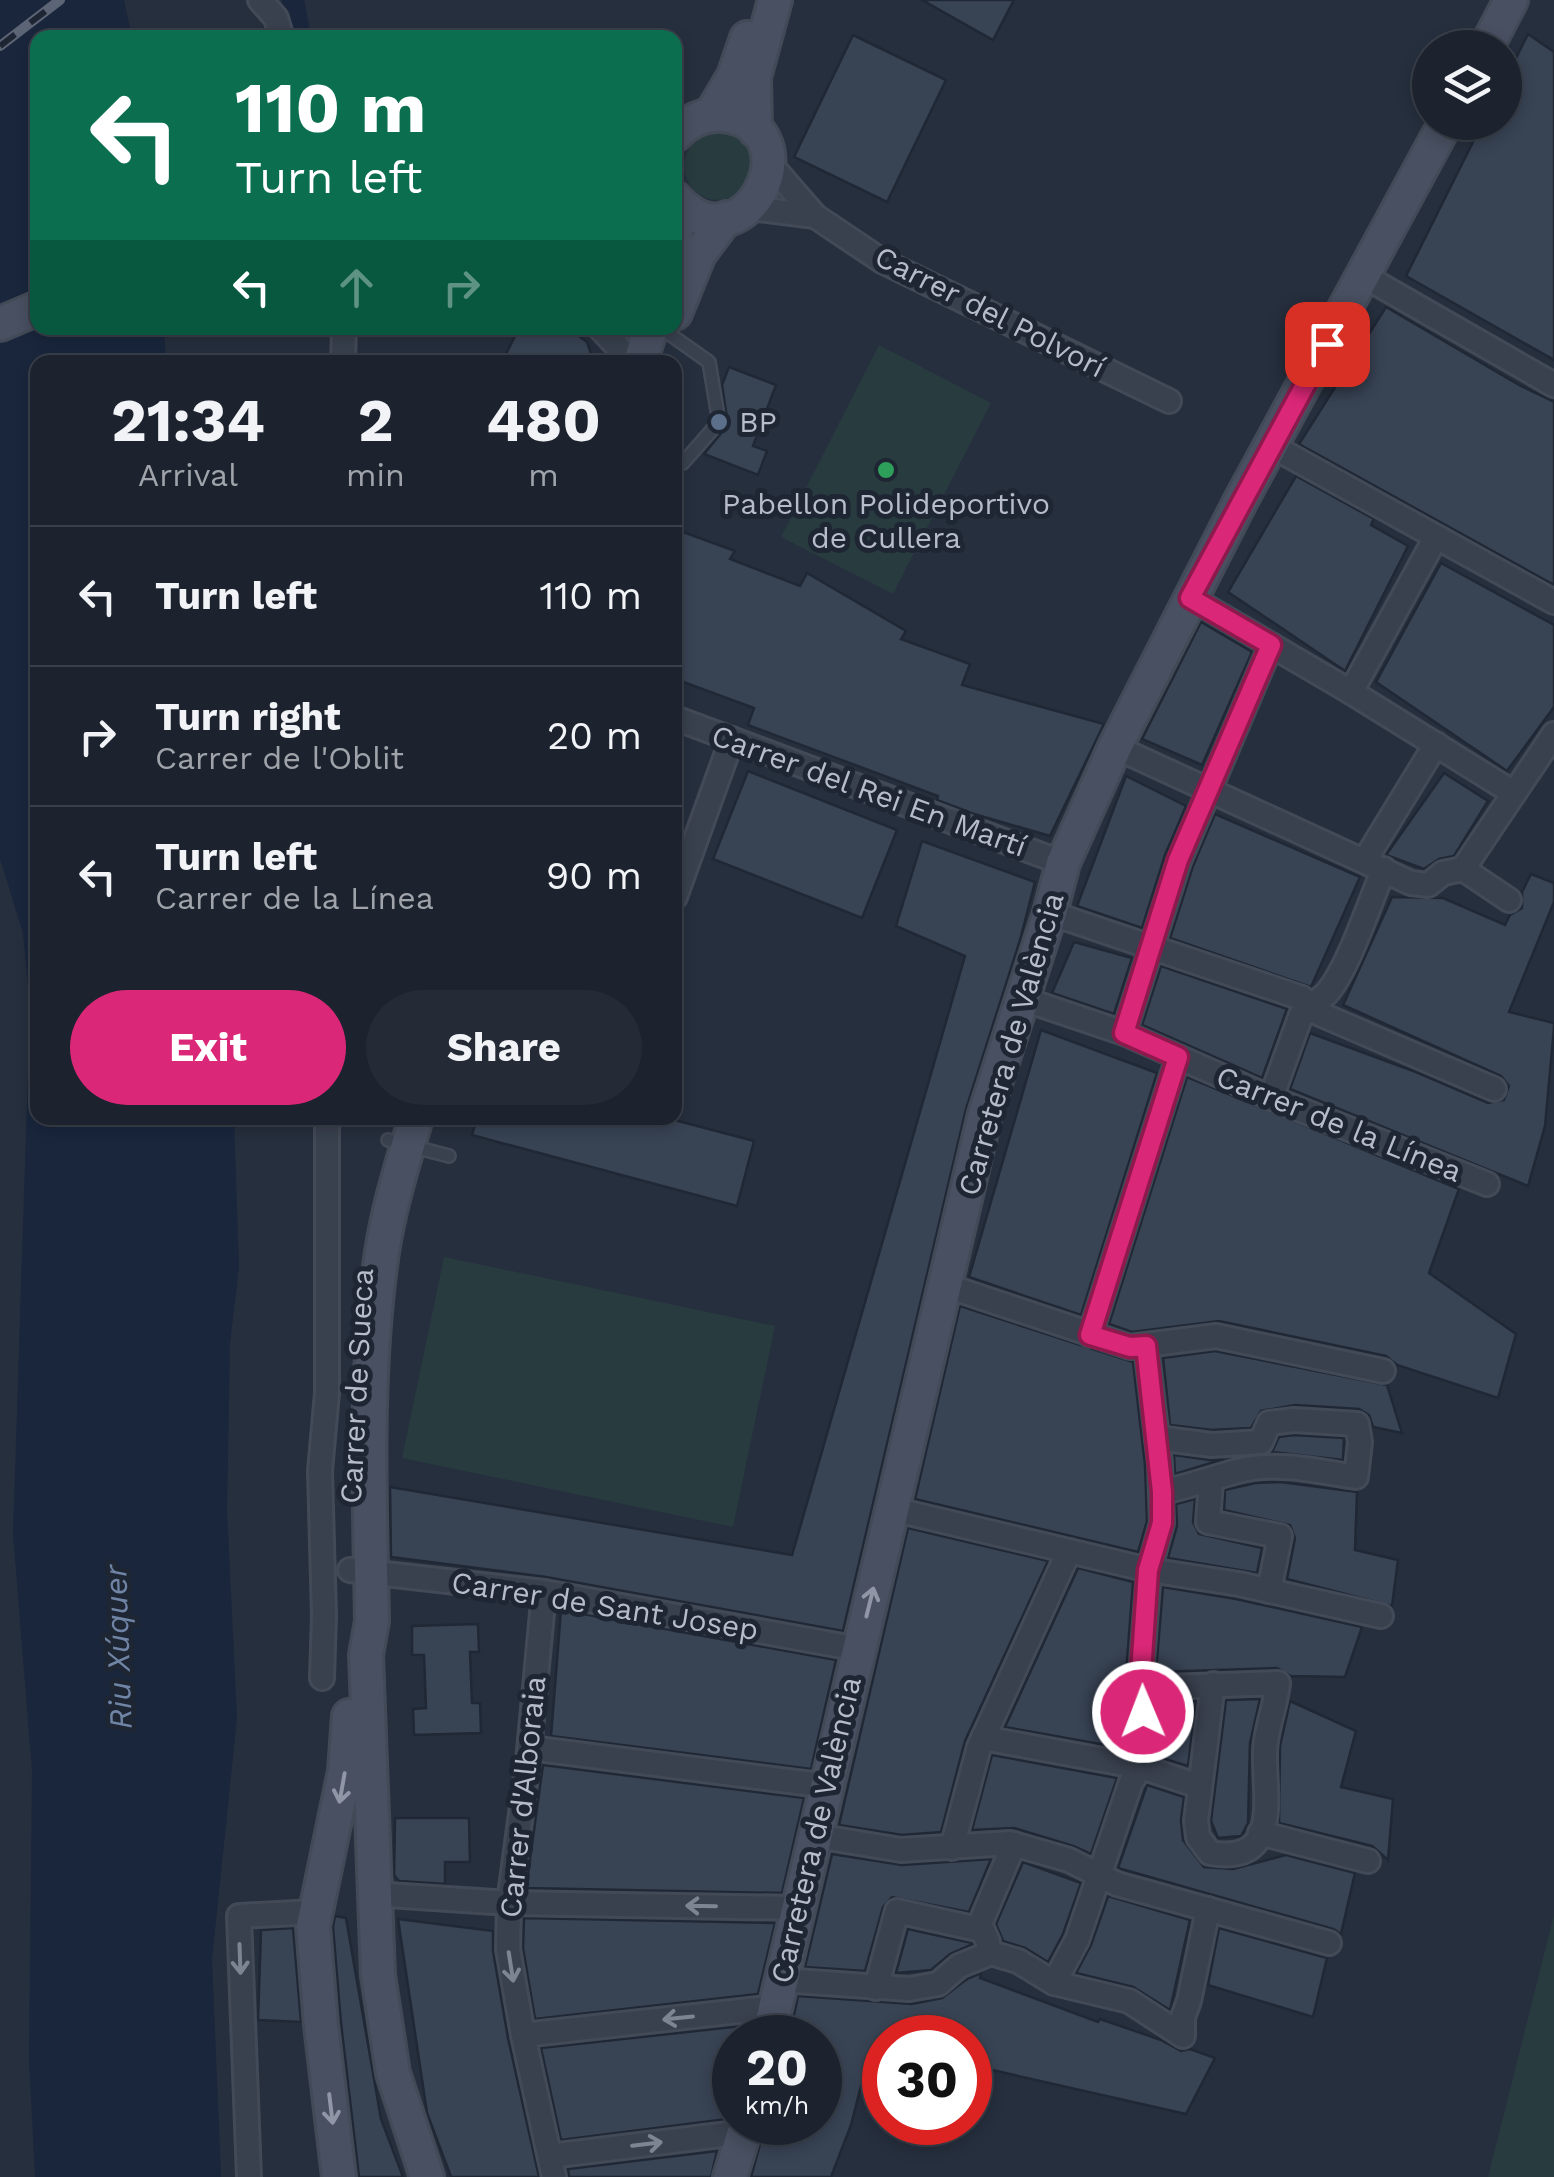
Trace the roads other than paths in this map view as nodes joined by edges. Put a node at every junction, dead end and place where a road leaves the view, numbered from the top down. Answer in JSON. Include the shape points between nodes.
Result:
{"nodes":[{"id":1,"x":260,"y":0,"type":"edge"},
{"id":2,"x":759,"y":0,"type":"edge"},
{"id":3,"x":775,"y":0,"type":"edge"},
{"id":4,"x":1511,"y":0,"type":"edge"},
{"id":5,"x":277,"y":18,"type":"edge"},
{"id":6,"x":1495,"y":30,"type":"edge"},
{"id":7,"x":711,"y":114,"type":"junction"},
{"id":8,"x":682,"y":128,"type":"edge"},
{"id":9,"x":755,"y":130,"type":"junction"},
{"id":10,"x":1436,"y":140,"type":"edge"},
{"id":11,"x":769,"y":163,"type":"junction"},
{"id":12,"x":682,"y":205,"type":"edge"},
{"id":13,"x":738,"y":213,"type":"junction"},
{"id":14,"x":815,"y":216,"type":"junction"},
{"id":15,"x":1364,"y":276,"type":"junction"},
{"id":16,"x":682,"y":294,"type":"edge"},
{"id":17,"x":30,"y":311,"type":"edge"},
{"id":18,"x":0,"y":324,"type":"edge"},
{"id":19,"x":607,"y":335,"type":"edge"},
{"id":20,"x":663,"y":335,"type":"edge"},
{"id":21,"x":668,"y":335,"type":"edge"},
{"id":22,"x":625,"y":355,"type":"edge"},
{"id":23,"x":646,"y":355,"type":"edge"},
{"id":24,"x":1554,"y":385,"type":"edge"},
{"id":25,"x":1168,"y":401,"type":"dead end"},
{"id":26,"x":1272,"y":446,"type":"junction"},
{"id":27,"x":682,"y":464,"type":"edge"},
{"id":28,"x":1436,"y":536,"type":"junction"},
{"id":29,"x":1190,"y":598,"type":"junction"},
{"id":30,"x":1554,"y":602,"type":"edge"},
{"id":31,"x":1271,"y":645,"type":"junction"},
{"id":32,"x":1351,"y":692,"type":"junction"},
{"id":33,"x":682,"y":721,"type":"edge"},
{"id":34,"x":1554,"y":734,"type":"edge"},
{"id":35,"x":732,"y":739,"type":"junction"},
{"id":36,"x":1436,"y":744,"type":"junction"},
{"id":37,"x":1115,"y":748,"type":"junction"},
{"id":38,"x":1208,"y":788,"type":"junction"},
{"id":39,"x":1512,"y":792,"type":"junction"},
{"id":40,"x":1063,"y":863,"type":"junction"},
{"id":41,"x":1374,"y":864,"type":"junction"},
{"id":42,"x":1463,"y":869,"type":"junction"},
{"id":43,"x":682,"y":878,"type":"edge"},
{"id":44,"x":1509,"y":900,"type":"dead end"},
{"id":45,"x":1050,"y":913,"type":"junction"},
{"id":46,"x":1149,"y":946,"type":"junction"},
{"id":47,"x":1022,"y":999,"type":"junction"},
{"id":48,"x":1309,"y":1005,"type":"junction"},
{"id":49,"x":1124,"y":1033,"type":"junction"},
{"id":50,"x":1178,"y":1057,"type":"junction"},
{"id":51,"x":1494,"y":1089,"type":"dead end"},
{"id":52,"x":1271,"y":1098,"type":"junction"},
{"id":53,"x":328,"y":1125,"type":"edge"},
{"id":54,"x":402,"y":1130,"type":"edge"},
{"id":55,"x":449,"y":1156,"type":"dead end"},
{"id":56,"x":1487,"y":1184,"type":"dead end"},
{"id":57,"x":944,"y":1285,"type":"junction"},
{"id":58,"x":1090,"y":1335,"type":"junction"},
{"id":59,"x":1146,"y":1346,"type":"junction"},
{"id":60,"x":1383,"y":1371,"type":"dead end"},
{"id":61,"x":1157,"y":1438,"type":"junction"},
{"id":62,"x":1210,"y":1481,"type":"junction"},
{"id":63,"x":1162,"y":1492,"type":"junction"},
{"id":64,"x":892,"y":1509,"type":"junction"},
{"id":65,"x":1069,"y":1551,"type":"junction"},
{"id":66,"x":1148,"y":1570,"type":"junction"},
{"id":67,"x":361,"y":1571,"type":"junction"},
{"id":68,"x":1268,"y":1590,"type":"junction"},
{"id":69,"x":544,"y":1592,"type":"junction"},
{"id":70,"x":1380,"y":1616,"type":"dead end"},
{"id":71,"x":350,"y":1621,"type":"junction"},
{"id":72,"x":858,"y":1649,"type":"junction"},
{"id":73,"x":366,"y":1654,"type":"junction"},
{"id":74,"x":322,"y":1678,"type":"dead end"},
{"id":75,"x":1213,"y":1684,"type":"junction"},
{"id":76,"x":1140,"y":1688,"type":"junction"},
{"id":77,"x":983,"y":1738,"type":"junction"},
{"id":78,"x":530,"y":1748,"type":"junction"},
{"id":79,"x":1140,"y":1767,"type":"junction"},
{"id":80,"x":828,"y":1786,"type":"junction"},
{"id":81,"x":1199,"y":1786,"type":"junction"},
{"id":82,"x":1260,"y":1833,"type":"junction"},
{"id":83,"x":816,"y":1836,"type":"junction"},
{"id":84,"x":1014,"y":1844,"type":"junction"},
{"id":85,"x":952,"y":1848,"type":"junction"},
{"id":86,"x":1368,"y":1862,"type":"dead end"},
{"id":87,"x":1099,"y":1876,"type":"junction"},
{"id":88,"x":372,"y":1894,"type":"junction"},
{"id":89,"x":509,"y":1904,"type":"junction"},
{"id":90,"x":799,"y":1908,"type":"junction"},
{"id":91,"x":1208,"y":1909,"type":"junction"},
{"id":92,"x":315,"y":1912,"type":"junction"},
{"id":93,"x":982,"y":1930,"type":"junction"},
{"id":94,"x":1328,"y":1943,"type":"dead end"},
{"id":95,"x":994,"y":1954,"type":"junction"},
{"id":96,"x":1054,"y":1983,"type":"junction"},
{"id":97,"x":876,"y":1988,"type":"junction"},
{"id":98,"x":775,"y":2008,"type":"edge"},
{"id":99,"x":522,"y":2035,"type":"junction"},
{"id":100,"x":712,"y":2134,"type":"edge"},
{"id":101,"x":740,"y":2145,"type":"edge"},
{"id":102,"x":552,"y":2166,"type":"edge"},
{"id":103,"x":250,"y":2177,"type":"edge"},
{"id":104,"x":339,"y":2177,"type":"edge"},
{"id":105,"x":427,"y":2177,"type":"edge"},
{"id":106,"x":730,"y":2177,"type":"edge"}],
"edges":[{"from":1,"to":5,"type":"street"},
{"from":2,"to":7,"type":"street","via":[[743,55]]},
{"from":3,"to":9,"type":"street","via":[[754,77]]},
{"from":4,"to":6,"type":"street"},
{"from":7,"to":8,"type":"street"},
{"from":7,"to":9,"type":"street"},
{"from":9,"to":11,"type":"street"},
{"from":10,"to":15,"type":"street","name":"Carretera de València"},
{"from":11,"to":13,"type":"street","via":[[761,195]]},
{"from":11,"to":14,"type":"street","name":"Carrer del Polvorí"},
{"from":12,"to":13,"type":"street","via":[[708,218]]},
{"from":13,"to":14,"type":"street","name":"Carrer del Polvorí"},
{"from":13,"to":16,"type":"street","via":[[699,254]]},
{"from":14,"to":25,"type":"street","name":"Carrer del Polvorí","via":[[882,261]]},
{"from":15,"to":24,"type":"street"},
{"from":15,"to":26,"type":"street","name":"Carretera de València"},
{"from":17,"to":18,"type":"street"},
{"from":19,"to":22,"type":"street"},
{"from":20,"to":23,"type":"street"},
{"from":21,"to":27,"type":"lane","via":[[709,362],[719,422]]},
{"from":26,"to":28,"type":"street"},
{"from":26,"to":29,"type":"street","name":"Carretera de València"},
{"from":28,"to":30,"type":"street"},
{"from":28,"to":32,"type":"street"},
{"from":29,"to":31,"type":"street"},
{"from":29,"to":37,"type":"street","name":"Carretera de València"},
{"from":31,"to":32,"type":"street"},
{"from":31,"to":38,"type":"street"},
{"from":32,"to":36,"type":"street"},
{"from":33,"to":35,"type":"street","name":"Carrer del Rei En Martí"},
{"from":34,"to":39,"type":"street"},
{"from":35,"to":40,"type":"street","name":"Carrer del Rei En Martí"},
{"from":35,"to":43,"type":"street"},
{"from":36,"to":39,"type":"street"},
{"from":36,"to":41,"type":"street"},
{"from":37,"to":38,"type":"street"},
{"from":37,"to":40,"type":"street","name":"Carretera de València"},
{"from":38,"to":41,"type":"street"},
{"from":38,"to":46,"type":"street"},
{"from":39,"to":42,"type":"street"},
{"from":40,"to":45,"type":"street","name":"Carretera de València"},
{"from":41,"to":42,"type":"street","via":[[1428,885]]},
{"from":41,"to":48,"type":"street","via":[[1339,972]]},
{"from":42,"to":44,"type":"street"},
{"from":45,"to":46,"type":"street"},
{"from":45,"to":47,"type":"street","name":"Carretera de València"},
{"from":46,"to":48,"type":"street"},
{"from":46,"to":49,"type":"street"},
{"from":47,"to":49,"type":"street","name":"Carrer de la Línea"},
{"from":47,"to":57,"type":"street","name":"Carretera de València","via":[[985,1114]]},
{"from":48,"to":51,"type":"street"},
{"from":48,"to":52,"type":"street"},
{"from":49,"to":50,"type":"street","name":"Carrer de la Línea"},
{"from":50,"to":52,"type":"street","name":"Carrer de la Línea"},
{"from":50,"to":58,"type":"street"},
{"from":52,"to":56,"type":"street","name":"Carrer de la Línea"},
{"from":53,"to":74,"type":"street"},
{"from":54,"to":55,"type":"lane"},
{"from":54,"to":67,"type":"street","name":"Carrer de Sueca","via":[[374,1312]]},
{"from":57,"to":58,"type":"street"},
{"from":57,"to":64,"type":"street","name":"Carretera de València"},
{"from":58,"to":59,"type":"street"},
{"from":59,"to":60,"type":"street","via":[[1216,1336]]},
{"from":59,"to":61,"type":"street"},
{"from":61,"to":62,"type":"street","via":[[1248,1443],[1260,1442],[1270,1423],[1357,1424],[1356,1477],[1274,1467]]},
{"from":61,"to":63,"type":"street"},
{"from":62,"to":63,"type":"street"},
{"from":62,"to":68,"type":"street","via":[[1208,1522],[1280,1536]]},
{"from":63,"to":66,"type":"street","via":[[1162,1523]]},
{"from":64,"to":65,"type":"street"},
{"from":72,"to":64,"type":"street","name":"Carretera de València","one_way":true},
{"from":65,"to":66,"type":"street"},
{"from":65,"to":77,"type":"street"},
{"from":66,"to":68,"type":"street"},
{"from":66,"to":76,"type":"street"},
{"from":67,"to":69,"type":"street","name":"Carrer de Sant Josep"},
{"from":67,"to":71,"type":"street","name":"Carrer de Sueca"},
{"from":67,"to":73,"type":"street","name":"Carrer de Sueca","via":[[372,1622]]},
{"from":68,"to":70,"type":"street"},
{"from":69,"to":72,"type":"street","name":"Carrer de Sant Josep"},
{"from":69,"to":78,"type":"street","name":"Carrer d'Alboraia"},
{"from":71,"to":73,"type":"street","name":"Carrer de Sueca"},
{"from":71,"to":92,"type":"street","one_way":true,"via":[[345,1770]]},
{"from":72,"to":80,"type":"street","name":"Carretera de València"},
{"from":73,"to":88,"type":"street","name":"Carrer de Sueca"},
{"from":75,"to":76,"type":"street"},
{"from":75,"to":81,"type":"street"},
{"from":75,"to":82,"type":"street","via":[[1278,1683]]},
{"from":76,"to":79,"type":"street"},
{"from":77,"to":79,"type":"street"},
{"from":77,"to":85,"type":"street"},
{"from":78,"to":80,"type":"street"},
{"from":78,"to":89,"type":"street","name":"Carrer d'Alboraia"},
{"from":79,"to":81,"type":"street"},
{"from":79,"to":87,"type":"street"},
{"from":80,"to":83,"type":"street","name":"Carretera de València"},
{"from":81,"to":82,"type":"street","via":[[1198,1837],[1210,1853],[1245,1853]]},
{"from":82,"to":86,"type":"street"},
{"from":83,"to":85,"type":"street","via":[[902,1850]]},
{"from":83,"to":90,"type":"street","name":"Carretera de València"},
{"from":84,"to":85,"type":"street"},
{"from":84,"to":87,"type":"street"},
{"from":84,"to":93,"type":"street"},
{"from":87,"to":91,"type":"street"},
{"from":87,"to":96,"type":"street"},
{"from":88,"to":89,"type":"street"},
{"from":88,"to":105,"type":"street","name":"Carrer de Sueca","via":[[393,2073]]},
{"from":90,"to":89,"type":"street","one_way":true},
{"from":89,"to":99,"type":"street","name":"Carrer d'Alboraia","one_way":true,"via":[[508,1949]]},
{"from":90,"to":98,"type":"street","name":"Carretera de València"},
{"from":91,"to":94,"type":"street"},
{"from":91,"to":96,"type":"street","via":[[1182,2036],[1130,2000]]},
{"from":92,"to":103,"type":"street","one_way":true,"via":[[239,1916]]},
{"from":92,"to":104,"type":"street","one_way":true},
{"from":93,"to":95,"type":"street"},
{"from":93,"to":97,"type":"street","via":[[897,1911]]},
{"from":95,"to":96,"type":"street"},
{"from":95,"to":97,"type":"street","via":[[959,1966],[938,1984]]},
{"from":97,"to":98,"type":"street"},
{"from":98,"to":99,"type":"street","one_way":true},
{"from":99,"to":102,"type":"street","name":"Carrer d'Alboraia"},
{"from":102,"to":100,"type":"street","one_way":true},
{"from":101,"to":106,"type":"street"}]}
